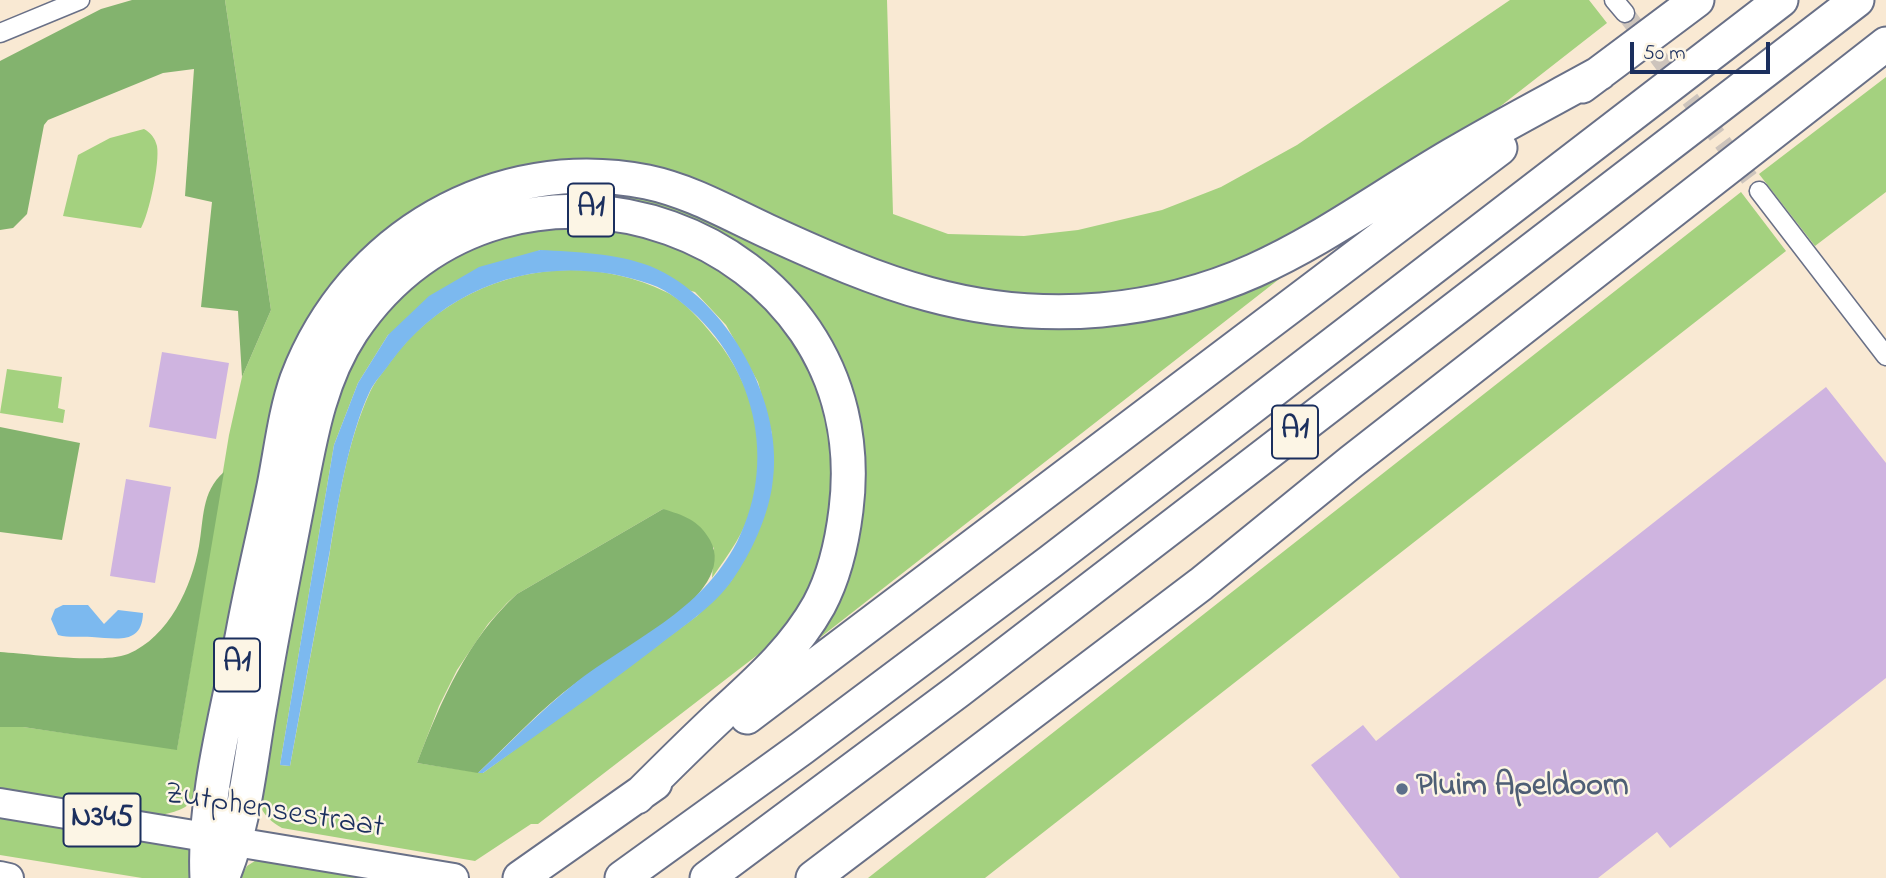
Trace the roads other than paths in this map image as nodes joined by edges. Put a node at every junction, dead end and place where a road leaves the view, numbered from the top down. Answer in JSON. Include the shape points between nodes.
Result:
{"nodes":[{"id":1,"x":80,"y":0,"type":"edge"},
{"id":2,"x":1697,"y":0,"type":"edge"},
{"id":3,"x":1781,"y":0,"type":"edge"},
{"id":4,"x":1857,"y":0,"type":"edge"},
{"id":5,"x":0,"y":33,"type":"edge"},
{"id":6,"x":1886,"y":44,"type":"edge"},
{"id":7,"x":1600,"y":73,"type":"junction"},
{"id":8,"x":1759,"y":191,"type":"tunnel mouth"},
{"id":9,"x":1886,"y":356,"type":"edge"},
{"id":10,"x":636,"y":797,"type":"junction"},
{"id":11,"x":0,"y":803,"type":"edge"},
{"id":12,"x":205,"y":836,"type":"junction"},
{"id":13,"x":237,"y":842,"type":"junction"},
{"id":14,"x":719,"y":869,"type":"edge"},
{"id":15,"x":0,"y":876,"type":"edge"},
{"id":16,"x":816,"y":876,"type":"edge"},
{"id":17,"x":9,"y":878,"type":"edge"},
{"id":18,"x":207,"y":878,"type":"edge"},
{"id":19,"x":222,"y":878,"type":"edge"},
{"id":20,"x":454,"y":878,"type":"edge"},
{"id":21,"x":520,"y":878,"type":"edge"},
{"id":22,"x":622,"y":878,"type":"edge"}],
"edges":[{"from":1,"to":5,"type":"street"},
{"from":2,"to":7,"type":"highway","number":"A1"},
{"from":3,"to":22,"type":"highway","number":"A1","via":[[1050,562]]},
{"from":4,"to":14,"type":"highway","number":"A1"},
{"from":6,"to":16,"type":"highway","number":"A1","via":[[1201,584]]},
{"from":7,"to":10,"type":"highway","number":"A1","via":[[905,601]]},
{"from":7,"to":12,"type":"highway","number":"A1","via":[[1450,156],[1281,261],[1209,289],[1101,310],[999,309],[912,292],[699,198],[621,178],[528,181],[449,207],[408,232],[352,285],[327,319],[297,380],[247,607]]},
{"from":8,"to":9,"type":"street"},
{"from":10,"to":13,"type":"highway","number":"A1","via":[[764,678],[818,606],[842,539],[848,489],[845,437],[834,393],[815,348],[788,308],[753,272],[706,242],[655,221],[599,210],[544,211],[465,234],[418,262],[366,313],[330,373],[312,428]]},
{"from":10,"to":21,"type":"highway","number":"A1"},
{"from":11,"to":12,"type":"main road","name":"Zutphensestraat","number":"N345"},
{"from":12,"to":13,"type":"main road","name":"Zutphensestraat","number":"N345"},
{"from":12,"to":18,"type":"highway"},
{"from":13,"to":19,"type":"highway"},
{"from":13,"to":20,"type":"main road","name":"Zutphensestraat","number":"N345"},
{"from":15,"to":17,"type":"main road"}]}
